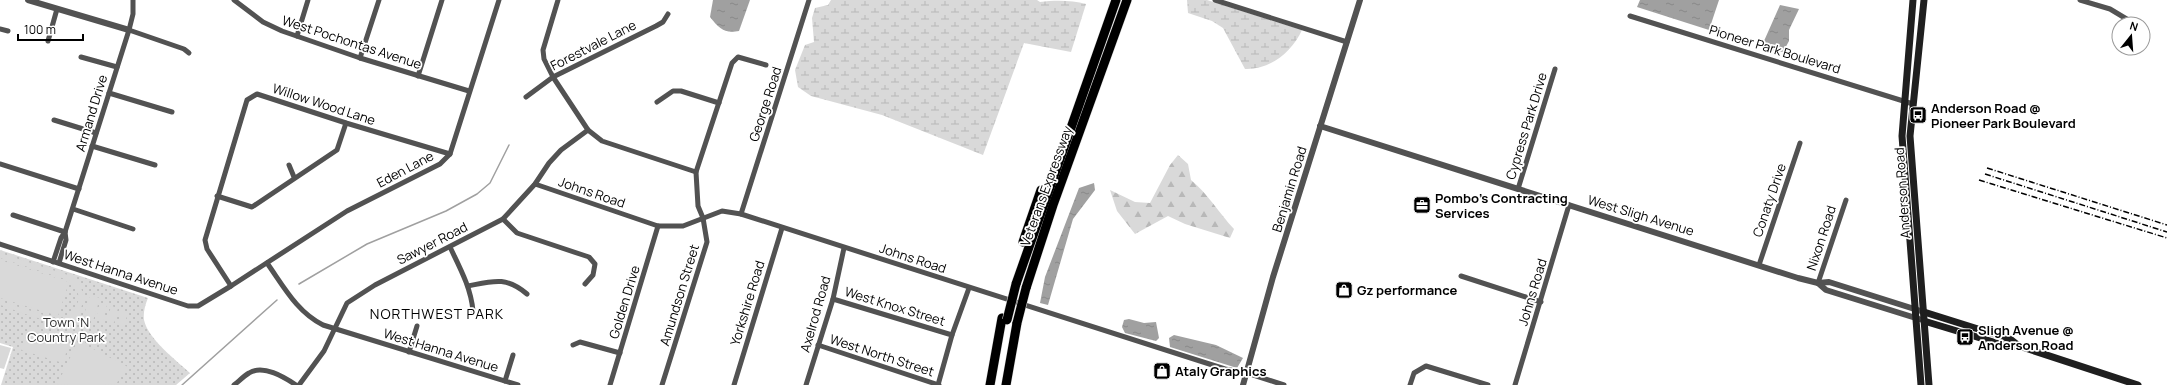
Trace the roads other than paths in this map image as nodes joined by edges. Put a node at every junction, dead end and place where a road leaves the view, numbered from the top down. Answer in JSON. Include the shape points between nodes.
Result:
{"nodes":[{"id":1,"x":28,"y":0,"type":"edge"},
{"id":2,"x":133,"y":0,"type":"edge"},
{"id":3,"x":234,"y":0,"type":"edge"},
{"id":4,"x":308,"y":0,"type":"edge"},
{"id":5,"x":379,"y":0,"type":"edge"},
{"id":6,"x":442,"y":0,"type":"edge"},
{"id":7,"x":499,"y":0,"type":"edge"},
{"id":8,"x":558,"y":0,"type":"edge"},
{"id":9,"x":809,"y":0,"type":"edge"},
{"id":10,"x":1109,"y":0,"type":"edge"},
{"id":11,"x":1116,"y":0,"type":"edge"},
{"id":12,"x":1127,"y":0,"type":"edge"},
{"id":13,"x":1215,"y":0,"type":"edge"},
{"id":14,"x":1360,"y":0,"type":"edge"},
{"id":15,"x":1913,"y":0,"type":"edge"},
{"id":16,"x":1924,"y":0,"type":"edge"},
{"id":17,"x":2080,"y":0,"type":"edge"},
{"id":18,"x":57,"y":9,"type":"junction"},
{"id":19,"x":668,"y":14,"type":"dead end"},
{"id":20,"x":1630,"y":16,"type":"dead end"},
{"id":21,"x":2122,"y":16,"type":"edge"},
{"id":22,"x":0,"y":29,"type":"edge"},
{"id":23,"x":129,"y":30,"type":"junction"},
{"id":24,"x":8,"y":32,"type":"dead end"},
{"id":25,"x":298,"y":36,"type":"junction"},
{"id":26,"x":48,"y":41,"type":"dead end"},
{"id":27,"x":1346,"y":42,"type":"junction"},
{"id":28,"x":189,"y":54,"type":"dead end"},
{"id":29,"x":81,"y":57,"type":"dead end"},
{"id":30,"x":360,"y":58,"type":"junction"},
{"id":31,"x":766,"y":65,"type":"dead end"},
{"id":32,"x":117,"y":67,"type":"junction"},
{"id":33,"x":1555,"y":69,"type":"dead end"},
{"id":34,"x":418,"y":76,"type":"junction"},
{"id":35,"x":553,"y":77,"type":"junction"},
{"id":36,"x":469,"y":91,"type":"junction"},
{"id":37,"x":109,"y":93,"type":"junction"},
{"id":38,"x":526,"y":97,"type":"dead end"},
{"id":39,"x":1904,"y":101,"type":"junction"},
{"id":40,"x":657,"y":102,"type":"dead end"},
{"id":41,"x":719,"y":103,"type":"junction"},
{"id":42,"x":1913,"y":104,"type":"junction"},
{"id":43,"x":172,"y":112,"type":"dead end"},
{"id":44,"x":54,"y":120,"type":"dead end"},
{"id":45,"x":346,"y":124,"type":"junction"},
{"id":46,"x":1320,"y":126,"type":"junction"},
{"id":47,"x":588,"y":130,"type":"junction"},
{"id":48,"x":96,"y":133,"type":"junction"},
{"id":49,"x":1800,"y":143,"type":"dead end"},
{"id":50,"x":92,"y":146,"type":"junction"},
{"id":51,"x":450,"y":154,"type":"junction"},
{"id":52,"x":0,"y":164,"type":"edge"},
{"id":53,"x":155,"y":165,"type":"dead end"},
{"id":54,"x":289,"y":165,"type":"dead end"},
{"id":55,"x":696,"y":172,"type":"junction"},
{"id":56,"x":294,"y":178,"type":"junction"},
{"id":57,"x":535,"y":184,"type":"junction"},
{"id":58,"x":79,"y":189,"type":"junction"},
{"id":59,"x":1518,"y":189,"type":"junction"},
{"id":60,"x":217,"y":196,"type":"junction"},
{"id":61,"x":1846,"y":200,"type":"dead end"},
{"id":62,"x":1569,"y":205,"type":"junction"},
{"id":63,"x":73,"y":209,"type":"junction"},
{"id":64,"x":741,"y":214,"type":"junction"},
{"id":65,"x":13,"y":215,"type":"dead end"},
{"id":66,"x":703,"y":218,"type":"junction"},
{"id":67,"x":503,"y":219,"type":"junction"},
{"id":68,"x":658,"y":226,"type":"junction"},
{"id":69,"x":782,"y":228,"type":"junction"},
{"id":70,"x":133,"y":229,"type":"dead end"},
{"id":71,"x":66,"y":232,"type":"junction"},
{"id":72,"x":0,"y":244,"type":"edge"},
{"id":73,"x":450,"y":247,"type":"junction"},
{"id":74,"x":844,"y":248,"type":"junction"},
{"id":75,"x":56,"y":262,"type":"junction"},
{"id":76,"x":267,"y":263,"type":"junction"},
{"id":77,"x":1759,"y":265,"type":"junction"},
{"id":78,"x":1461,"y":276,"type":"dead end"},
{"id":79,"x":1013,"y":283,"type":"junction"},
{"id":80,"x":585,"y":284,"type":"dead end"},
{"id":81,"x":1818,"y":284,"type":"junction"},
{"id":82,"x":232,"y":286,"type":"junction"},
{"id":83,"x":468,"y":286,"type":"junction"},
{"id":84,"x":968,"y":288,"type":"junction"},
{"id":85,"x":527,"y":294,"type":"dead end"},
{"id":86,"x":833,"y":299,"type":"junction"},
{"id":87,"x":1541,"y":302,"type":"junction"},
{"id":88,"x":1914,"y":308,"type":"junction"},
{"id":89,"x":473,"y":311,"type":"dead end"},
{"id":90,"x":1924,"y":312,"type":"junction"},
{"id":91,"x":1914,"y":318,"type":"junction"},
{"id":92,"x":1004,"y":319,"type":"junction"},
{"id":93,"x":1924,"y":321,"type":"junction"},
{"id":94,"x":417,"y":326,"type":"dead end"},
{"id":95,"x":334,"y":328,"type":"junction"},
{"id":96,"x":952,"y":335,"type":"junction"},
{"id":97,"x":573,"y":345,"type":"dead end"},
{"id":98,"x":818,"y":345,"type":"junction"},
{"id":99,"x":2019,"y":346,"type":"junction"},
{"id":100,"x":409,"y":352,"type":"junction"},
{"id":101,"x":620,"y":353,"type":"junction"},
{"id":102,"x":513,"y":355,"type":"dead end"},
{"id":103,"x":1247,"y":373,"type":"junction"},
{"id":104,"x":505,"y":381,"type":"junction"},
{"id":105,"x":234,"y":385,"type":"edge"},
{"id":106,"x":297,"y":385,"type":"edge"},
{"id":107,"x":518,"y":385,"type":"edge"},
{"id":108,"x":610,"y":385,"type":"edge"},
{"id":109,"x":662,"y":385,"type":"edge"},
{"id":110,"x":734,"y":385,"type":"edge"},
{"id":111,"x":806,"y":385,"type":"edge"},
{"id":112,"x":938,"y":385,"type":"edge"},
{"id":113,"x":990,"y":385,"type":"edge"},
{"id":114,"x":996,"y":385,"type":"edge"},
{"id":115,"x":1006,"y":385,"type":"edge"},
{"id":116,"x":1243,"y":385,"type":"edge"},
{"id":117,"x":1284,"y":385,"type":"edge"},
{"id":118,"x":1410,"y":385,"type":"edge"},
{"id":119,"x":1488,"y":385,"type":"edge"},
{"id":120,"x":1515,"y":385,"type":"edge"},
{"id":121,"x":1921,"y":385,"type":"edge"},
{"id":122,"x":1929,"y":385,"type":"edge"},
{"id":123,"x":2138,"y":385,"type":"edge"}],
"edges":[{"from":1,"to":18,"type":"street"},
{"from":2,"to":23,"type":"street","name":"Armand Drive"},
{"from":3,"to":25,"type":"street","name":"West Pochontas Avenue","via":[[263,22]]},
{"from":4,"to":25,"type":"street"},
{"from":5,"to":30,"type":"street"},
{"from":6,"to":34,"type":"street"},
{"from":7,"to":36,"type":"street","name":"Eden Lane"},
{"from":8,"to":35,"type":"street","via":[[543,50],[544,59]]},
{"from":9,"to":64,"type":"street","name":"George Road"},
{"from":10,"to":79,"type":"highway","name":"Veterans Expressway","via":[[1027,228]]},
{"from":11,"to":79,"type":"highway"},
{"from":12,"to":115,"type":"highway","name":"Veterans Expressway","bridge":true,"via":[[1026,288]]},
{"from":13,"to":27,"type":"street"},
{"from":14,"to":27,"type":"street","name":"Benjamin Road"},
{"from":15,"to":39,"type":"main road","name":"Anderson Road"},
{"from":16,"to":42,"type":"main road","name":"Anderson Road"},
{"from":17,"to":21,"type":"street","via":[[2110,9]]},
{"from":18,"to":23,"type":"street"},
{"from":18,"to":26,"type":"street"},
{"from":19,"to":35,"type":"street","name":"Forestvale Lane","via":[[663,22],[656,26]]},
{"from":20,"to":39,"type":"street","name":"Pioneer Park Boulevard"},
{"from":22,"to":24,"type":"street"},
{"from":23,"to":28,"type":"street","via":[[184,49]]},
{"from":23,"to":32,"type":"street","name":"Armand Drive"},
{"from":25,"to":30,"type":"street","name":"West Pochontas Avenue"},
{"from":27,"to":46,"type":"street","name":"Benjamin Road"},
{"from":29,"to":32,"type":"street"},
{"from":30,"to":34,"type":"street","name":"West Pochontas Avenue"},
{"from":31,"to":41,"type":"street","name":"Amundson Street","via":[[738,57],[732,63]]},
{"from":32,"to":37,"type":"street","name":"Armand Drive"},
{"from":33,"to":59,"type":"street","name":"Cypress Park Drive"},
{"from":34,"to":36,"type":"street","name":"West Pochontas Avenue"},
{"from":35,"to":38,"type":"street","name":"Forestvale Lane"},
{"from":35,"to":47,"type":"street"},
{"from":36,"to":51,"type":"street","name":"Eden Lane"},
{"from":37,"to":43,"type":"street"},
{"from":37,"to":48,"type":"street","name":"Armand Drive"},
{"from":39,"to":42,"type":"street","name":"Pioneer Park Boulevard"},
{"from":39,"to":88,"type":"main road","name":"Anderson Road","via":[[1902,136]]},
{"from":40,"to":41,"type":"street","via":[[673,91],[681,91]]},
{"from":41,"to":55,"type":"street","name":"Amundson Street"},
{"from":42,"to":90,"type":"main road","name":"Anderson Road","via":[[1910,136]]},
{"from":44,"to":48,"type":"street"},
{"from":45,"to":51,"type":"street","name":"Willow Wood Lane"},
{"from":45,"to":56,"type":"street","via":[[338,150]]},
{"from":45,"to":60,"type":"street","name":"Willow Wood Lane","via":[[257,94],[247,100]]},
{"from":46,"to":59,"type":"street","name":"West Sligh Avenue"},
{"from":46,"to":103,"type":"street","name":"Benjamin Road","via":[[1273,277]]},
{"from":47,"to":55,"type":"street","via":[[602,141]]},
{"from":47,"to":57,"type":"street","name":"Sawyer Road","via":[[561,150]]},
{"from":48,"to":50,"type":"street","name":"Armand Drive"},
{"from":49,"to":77,"type":"street","name":"Conaty Drive"},
{"from":50,"to":53,"type":"street"},
{"from":50,"to":58,"type":"street","name":"Armand Drive"},
{"from":51,"to":76,"type":"street","name":"Eden Lane","via":[[440,164],[347,211]]},
{"from":52,"to":58,"type":"street"},
{"from":54,"to":56,"type":"street"},
{"from":55,"to":66,"type":"street","name":"Amundson Street","via":[[698,206]]},
{"from":56,"to":60,"type":"street","via":[[252,207]]},
{"from":57,"to":67,"type":"street","name":"Sawyer Road"},
{"from":57,"to":68,"type":"street","name":"Johns Road"},
{"from":58,"to":63,"type":"street","name":"Armand Drive"},
{"from":59,"to":62,"type":"street","name":"West Sligh Avenue"},
{"from":60,"to":82,"type":"street","name":"Willow Wood Lane","via":[[205,240],[207,249]]},
{"from":61,"to":81,"type":"street","name":"Nixon Road"},
{"from":62,"to":77,"type":"street","name":"West Sligh Avenue"},
{"from":62,"to":87,"type":"street","name":"Johns Road"},
{"from":63,"to":70,"type":"street"},
{"from":63,"to":71,"type":"street","name":"Armand Drive"},
{"from":64,"to":66,"type":"street","name":"Johns Road","via":[[722,211]]},
{"from":64,"to":69,"type":"street","name":"Johns Road"},
{"from":65,"to":71,"type":"street"},
{"from":66,"to":68,"type":"street","name":"Johns Road","via":[[683,226]]},
{"from":66,"to":109,"type":"street","name":"Amundson Street","via":[[707,242]]},
{"from":67,"to":73,"type":"street","name":"Sawyer Road"},
{"from":67,"to":80,"type":"street","via":[[517,234],[589,257],[596,264],[593,275]]},
{"from":68,"to":101,"type":"street","name":"Golden Drive"},
{"from":69,"to":74,"type":"street","name":"Johns Road"},
{"from":69,"to":110,"type":"street","name":"Yorkshire Road"},
{"from":71,"to":75,"type":"street","name":"Armand Drive","via":[[66,240]]},
{"from":72,"to":75,"type":"street","name":"West Hanna Avenue"},
{"from":73,"to":83,"type":"street"},
{"from":73,"to":95,"type":"street","name":"Sawyer Road","via":[[375,285],[347,304]]},
{"from":74,"to":84,"type":"street","name":"Johns Road"},
{"from":74,"to":86,"type":"street","name":"Axelrod Road"},
{"from":75,"to":82,"type":"street","name":"West Hanna Avenue","via":[[188,306],[198,306]]},
{"from":76,"to":82,"type":"street","name":"Eden Lane"},
{"from":76,"to":95,"type":"street","name":"West Hanna Avenue","via":[[298,308],[310,318]]},
{"from":77,"to":81,"type":"street","name":"West Sligh Avenue"},
{"from":78,"to":87,"type":"street"},
{"from":79,"to":92,"type":"highway","name":"Veterans Expressway"},
{"from":81,"to":88,"type":"street","name":"West Sligh Avenue","via":[[1829,282]]},
{"from":81,"to":91,"type":"street","name":"West Sligh Avenue","via":[[1826,290]]},
{"from":83,"to":85,"type":"street","via":[[499,280],[518,286]]},
{"from":83,"to":89,"type":"street"},
{"from":84,"to":96,"type":"street"},
{"from":84,"to":103,"type":"street","name":"Johns Road","via":[[1228,370]]},
{"from":86,"to":96,"type":"street","name":"West Knox Street"},
{"from":86,"to":98,"type":"street","name":"Axelrod Road"},
{"from":87,"to":120,"type":"street","name":"Johns Road"},
{"from":88,"to":90,"type":"street","name":"West Sligh Avenue"},
{"from":88,"to":91,"type":"main road","name":"Anderson Road"},
{"from":90,"to":93,"type":"main road","name":"Anderson Road"},
{"from":90,"to":99,"type":"main road","name":"West Sligh Avenue","via":[[2010,339]]},
{"from":91,"to":93,"type":"street","name":"West Sligh Avenue"},
{"from":91,"to":121,"type":"main road","name":"Anderson Road"},
{"from":92,"to":113,"type":"highway","name":"Veterans Expressway"},
{"from":92,"to":114,"type":"highway"},
{"from":93,"to":99,"type":"main road","name":"West Sligh Avenue","via":[[2010,347]]},
{"from":93,"to":122,"type":"main road","name":"Anderson Road"},
{"from":94,"to":100,"type":"street"},
{"from":95,"to":100,"type":"street","name":"West Hanna Avenue"},
{"from":95,"to":106,"type":"street","name":"Sawyer Road","via":[[324,352]]},
{"from":96,"to":112,"type":"street"},
{"from":97,"to":101,"type":"street","via":[[580,342]]},
{"from":98,"to":111,"type":"street","name":"Axelrod Road"},
{"from":98,"to":112,"type":"street","name":"West North Street"},
{"from":99,"to":123,"type":"main road","name":"West Sligh Avenue"},
{"from":100,"to":104,"type":"street","name":"West Hanna Avenue"},
{"from":101,"to":108,"type":"street","name":"Golden Drive"},
{"from":102,"to":104,"type":"street"},
{"from":103,"to":116,"type":"street","name":"Benjamin Road"},
{"from":103,"to":117,"type":"street","name":"Johns Road"},
{"from":104,"to":107,"type":"street","name":"West Hanna Avenue"},
{"from":105,"to":106,"type":"street","via":[[250,372],[261,370],[284,377]]},
{"from":118,"to":119,"type":"street","via":[[1414,373],[1426,366]]}]}
